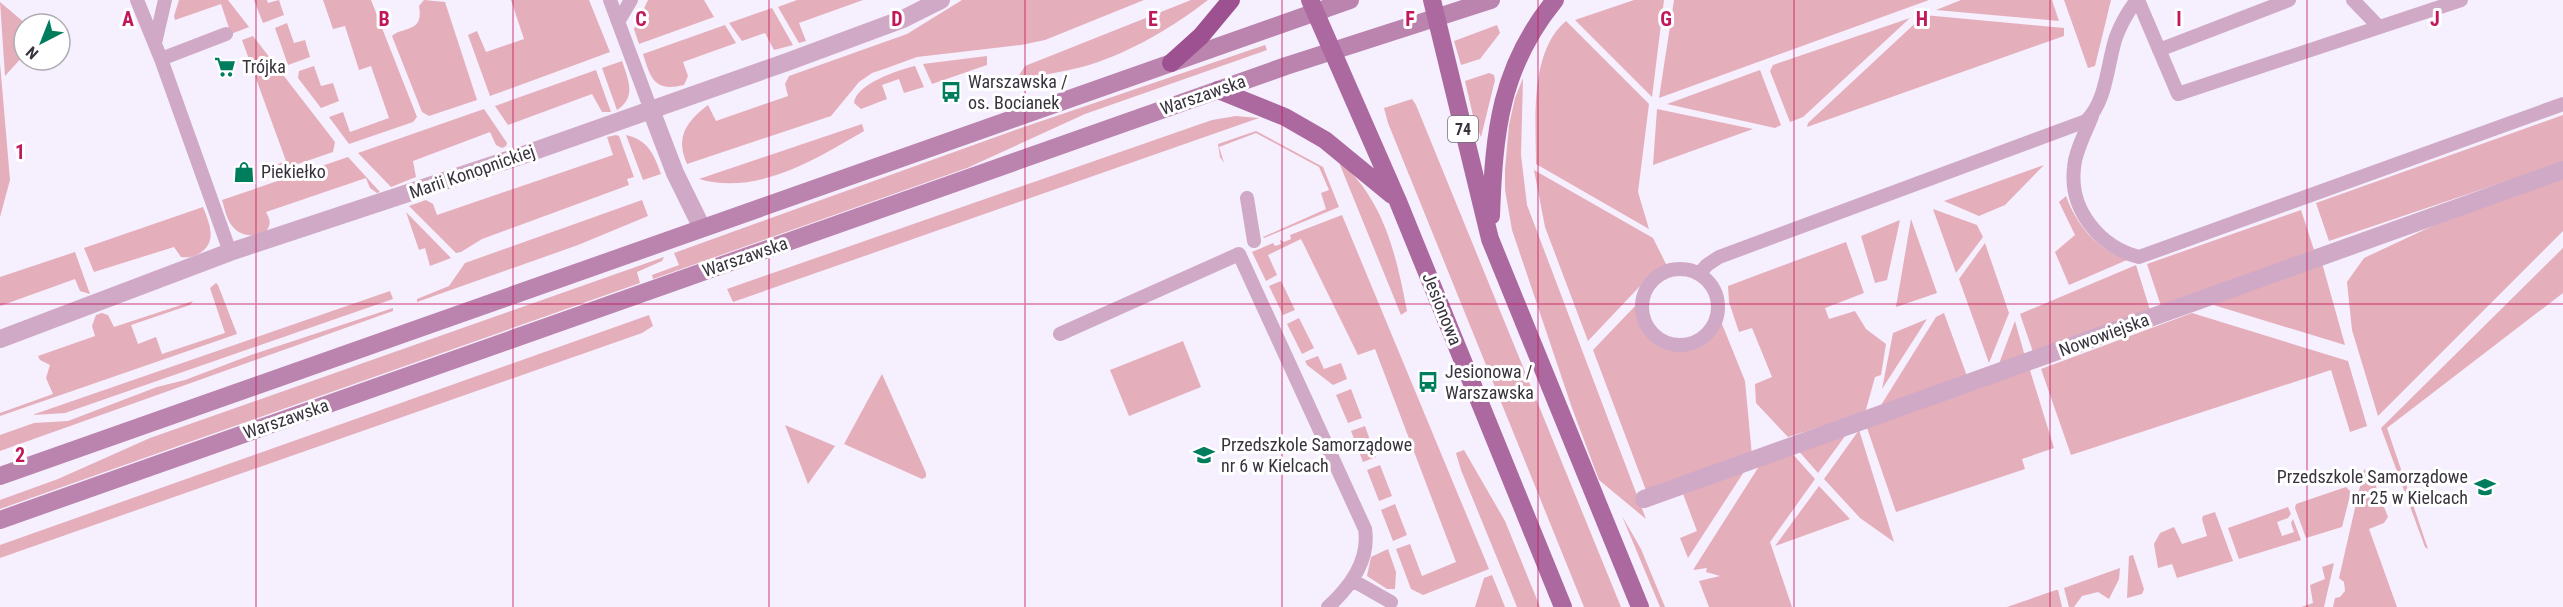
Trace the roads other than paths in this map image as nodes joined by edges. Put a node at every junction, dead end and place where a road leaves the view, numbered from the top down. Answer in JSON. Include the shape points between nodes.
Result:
{"nodes":[{"id":1,"x":137,"y":0,"type":"edge"},
{"id":2,"x":165,"y":0,"type":"edge"},
{"id":3,"x":610,"y":0,"type":"edge"},
{"id":4,"x":631,"y":0,"type":"edge"},
{"id":5,"x":941,"y":0,"type":"edge"},
{"id":6,"x":1231,"y":0,"type":"edge"},
{"id":7,"x":1350,"y":0,"type":"edge"},
{"id":8,"x":1432,"y":0,"type":"edge"},
{"id":9,"x":1491,"y":0,"type":"edge"},
{"id":10,"x":1555,"y":0,"type":"edge"},
{"id":11,"x":2138,"y":0,"type":"edge"},
{"id":12,"x":2289,"y":0,"type":"edge"},
{"id":13,"x":2353,"y":0,"type":"edge"},
{"id":14,"x":2461,"y":0,"type":"edge"},
{"id":15,"x":1313,"y":6,"type":"edge"},
{"id":16,"x":1436,"y":19,"type":"junction"},
{"id":17,"x":618,"y":22,"type":"junction"},
{"id":18,"x":2379,"y":27,"type":"junction"},
{"id":19,"x":226,"y":34,"type":"dead end"},
{"id":20,"x":155,"y":45,"type":"junction"},
{"id":21,"x":2159,"y":50,"type":"junction"},
{"id":22,"x":1333,"y":51,"type":"junction"},
{"id":23,"x":161,"y":59,"type":"junction"},
{"id":24,"x":1171,"y":63,"type":"junction"},
{"id":25,"x":1218,"y":90,"type":"junction"},
{"id":26,"x":2563,"y":104,"type":"edge"},
{"id":27,"x":651,"y":110,"type":"junction"},
{"id":28,"x":2092,"y":116,"type":"junction"},
{"id":29,"x":2563,"y":170,"type":"edge"},
{"id":30,"x":1247,"y":198,"type":"dead end"},
{"id":31,"x":1397,"y":199,"type":"junction"},
{"id":32,"x":702,"y":228,"type":"junction"},
{"id":33,"x":1490,"y":239,"type":"junction"},
{"id":34,"x":1254,"y":241,"type":"dead end"},
{"id":35,"x":230,"y":252,"type":"junction"},
{"id":36,"x":1699,"y":274,"type":"junction"},
{"id":37,"x":1060,"y":334,"type":"dead end"},
{"id":38,"x":0,"y":339,"type":"edge"},
{"id":39,"x":0,"y":476,"type":"edge"},
{"id":40,"x":1644,"y":499,"type":"dead end"},
{"id":41,"x":0,"y":520,"type":"edge"},
{"id":42,"x":1352,"y":580,"type":"junction"},
{"id":43,"x":1391,"y":602,"type":"dead end"},
{"id":44,"x":1328,"y":607,"type":"edge"},
{"id":45,"x":1563,"y":607,"type":"edge"},
{"id":46,"x":1640,"y":607,"type":"edge"}],
"edges":[{"from":1,"to":20,"type":"lane"},
{"from":2,"to":20,"type":"lane"},
{"from":3,"to":17,"type":"lane"},
{"from":4,"to":17,"type":"lane"},
{"from":5,"to":27,"type":"street","name":"Marii Konopnickiej","via":[[903,19]]},
{"from":6,"to":24,"type":"highway","via":[[1201,36]]},
{"from":7,"to":15,"type":"main road"},
{"from":8,"to":16,"type":"main road","number":"74"},
{"from":9,"to":16,"type":"main road","name":"Warszawska"},
{"from":10,"to":33,"type":"main road","via":[[1530,34],[1503,98],[1493,150]]},
{"from":11,"to":21,"type":"lane"},
{"from":11,"to":28,"type":"lane","via":[[2116,36],[2099,105]]},
{"from":12,"to":21,"type":"lane"},
{"from":13,"to":18,"type":"lane"},
{"from":14,"to":18,"type":"lane"},
{"from":15,"to":22,"type":"main road","name":"Jesionowa"},
{"from":15,"to":24,"type":"main road"},
{"from":16,"to":22,"type":"main road","name":"Warszawska"},
{"from":16,"to":33,"type":"main road","number":"74"},
{"from":17,"to":27,"type":"lane"},
{"from":18,"to":21,"type":"lane","via":[[2178,94]]},
{"from":19,"to":23,"type":"lane"},
{"from":20,"to":23,"type":"lane"},
{"from":22,"to":25,"type":"main road","name":"Warszawska"},
{"from":22,"to":31,"type":"main road","name":"Jesionowa"},
{"from":23,"to":35,"type":"lane"},
{"from":24,"to":32,"type":"main road"},
{"from":25,"to":31,"type":"main road","via":[[1318,135]]},
{"from":25,"to":41,"type":"main road","name":"Warszawska"},
{"from":26,"to":28,"type":"lane","via":[[2139,257],[2124,254],[2103,241],[2080,207],[2073,169]]},
{"from":27,"to":32,"type":"street"},
{"from":27,"to":35,"type":"street","name":"Marii Konopnickiej"},
{"from":28,"to":36,"type":"lane","via":[[2079,126],[1719,257]]},
{"from":29,"to":40,"type":"street","name":"Nowowiejska"},
{"from":30,"to":34,"type":"lane"},
{"from":31,"to":45,"type":"main road","name":"Jesionowa"},
{"from":32,"to":39,"type":"main road"},
{"from":33,"to":46,"type":"main road","number":"74"},
{"from":35,"to":38,"type":"street","name":"Marii Konopnickiej"},
{"from":36,"to":36,"type":"lane","via":[[1673,269],[1651,282],[1644,293],[1643,317],[1657,338],[1680,345],[1692,343],[1712,328],[1717,317],[1716,299],[1709,282]]},
{"from":37,"to":42,"type":"lane","via":[[1239,254],[1364,525],[1366,549]]},
{"from":42,"to":43,"type":"lane"},
{"from":42,"to":44,"type":"lane"}]}
